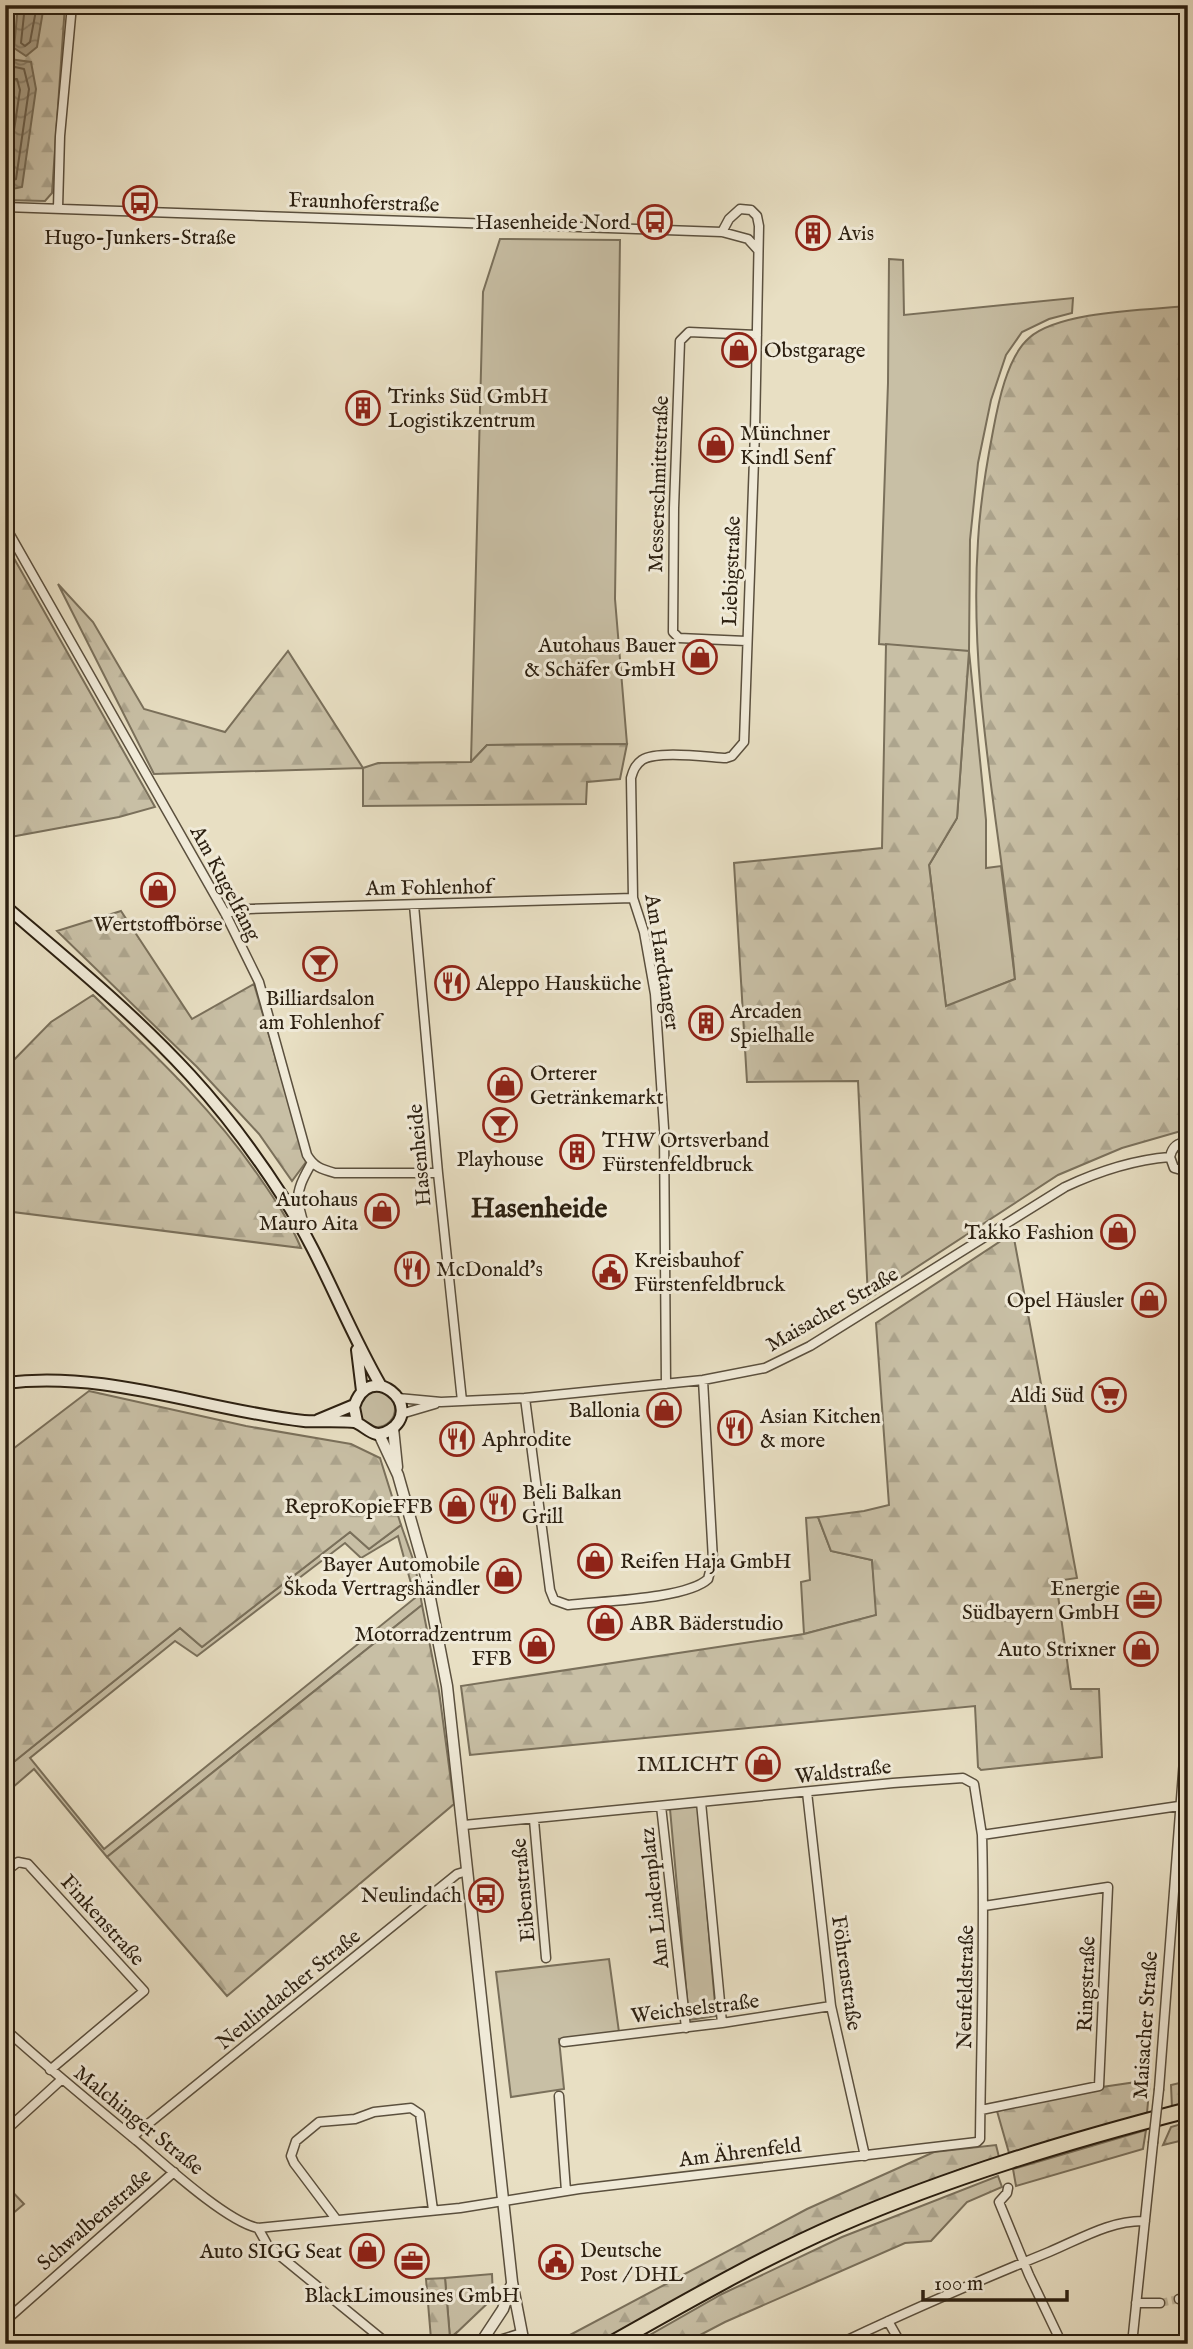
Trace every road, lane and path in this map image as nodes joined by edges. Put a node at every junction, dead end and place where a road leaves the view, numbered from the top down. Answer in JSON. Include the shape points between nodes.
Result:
{"nodes":[{"id":1,"x":72,"y":5,"type":"edge"},
{"id":2,"x":5,"y":207,"type":"edge"},
{"id":3,"x":58,"y":208,"type":"junction"},
{"id":4,"x":722,"y":232,"type":"junction"},
{"id":5,"x":758,"y":250,"type":"junction"},
{"id":6,"x":757,"y":335,"type":"junction"},
{"id":7,"x":5,"y":526,"type":"edge"},
{"id":8,"x":746,"y":641,"type":"junction"},
{"id":9,"x":630,"y":798,"type":"joint"},
{"id":10,"x":633,"y":898,"type":"junction"},
{"id":11,"x":414,"y":905,"type":"junction"},
{"id":12,"x":5,"y":906,"type":"edge"},
{"id":13,"x":225,"y":913,"type":"junction"},
{"id":14,"x":1188,"y":1143,"type":"edge"},
{"id":15,"x":1170,"y":1157,"type":"junction"},
{"id":16,"x":312,"y":1164,"type":"junction"},
{"id":17,"x":1188,"y":1172,"type":"edge"},
{"id":18,"x":438,"y":1173,"type":"junction"},
{"id":19,"x":304,"y":1231,"type":"junction"},
{"id":20,"x":356,"y":1343,"type":"junction"},
{"id":21,"x":703,"y":1380,"type":"junction"},
{"id":22,"x":5,"y":1383,"type":"edge"},
{"id":23,"x":666,"y":1384,"type":"junction"},
{"id":24,"x":381,"y":1386,"type":"junction"},
{"id":25,"x":362,"y":1391,"type":"junction"},
{"id":26,"x":398,"y":1398,"type":"junction"},
{"id":27,"x":525,"y":1398,"type":"junction"},
{"id":28,"x":462,"y":1401,"type":"junction"},
{"id":29,"x":441,"y":1402,"type":"junction"},
{"id":30,"x":354,"y":1405,"type":"junction"},
{"id":31,"x":401,"y":1415,"type":"junction"},
{"id":32,"x":314,"y":1422,"type":"junction"},
{"id":33,"x":357,"y":1422,"type":"junction"},
{"id":34,"x":393,"y":1428,"type":"junction"},
{"id":35,"x":379,"y":1434,"type":"junction"},
{"id":36,"x":398,"y":1475,"type":"junction"},
{"id":37,"x":1188,"y":1707,"type":"edge"},
{"id":38,"x":807,"y":1792,"type":"junction"},
{"id":39,"x":701,"y":1802,"type":"junction"},
{"id":40,"x":661,"y":1806,"type":"junction"},
{"id":41,"x":1179,"y":1806,"type":"junction"},
{"id":42,"x":534,"y":1820,"type":"junction"},
{"id":43,"x":464,"y":1825,"type":"junction"},
{"id":44,"x":982,"y":1835,"type":"junction"},
{"id":45,"x":467,"y":1871,"type":"junction"},
{"id":46,"x":5,"y":1872,"type":"edge"},
{"id":47,"x":984,"y":1906,"type":"junction"},
{"id":48,"x":546,"y":1958,"type":"dead end"},
{"id":49,"x":831,"y":2006,"type":"junction"},
{"id":50,"x":722,"y":2023,"type":"junction"},
{"id":51,"x":686,"y":2028,"type":"junction"},
{"id":52,"x":5,"y":2029,"type":"edge"},
{"id":53,"x":564,"y":2042,"type":"dead end"},
{"id":54,"x":50,"y":2070,"type":"junction"},
{"id":55,"x":61,"y":2080,"type":"junction"},
{"id":56,"x":559,"y":2096,"type":"dead end"},
{"id":57,"x":981,"y":2110,"type":"junction"},
{"id":58,"x":1188,"y":2110,"type":"edge"},
{"id":59,"x":5,"y":2131,"type":"edge"},
{"id":60,"x":132,"y":2137,"type":"junction"},
{"id":61,"x":980,"y":2139,"type":"joint"},
{"id":62,"x":865,"y":2156,"type":"junction"},
{"id":63,"x":174,"y":2172,"type":"junction"},
{"id":64,"x":1008,"y":2188,"type":"dead end"},
{"id":65,"x":566,"y":2191,"type":"junction"},
{"id":66,"x":503,"y":2200,"type":"junction"},
{"id":67,"x":433,"y":2210,"type":"junction"},
{"id":68,"x":335,"y":2219,"type":"junction"},
{"id":69,"x":1144,"y":2221,"type":"junction"},
{"id":70,"x":258,"y":2228,"type":"junction"},
{"id":71,"x":1024,"y":2262,"type":"junction"},
{"id":72,"x":512,"y":2282,"type":"junction"},
{"id":73,"x":1136,"y":2303,"type":"junction"},
{"id":74,"x":1160,"y":2303,"type":"tunnel mouth"},
{"id":75,"x":5,"y":2321,"type":"edge"},
{"id":76,"x":888,"y":2321,"type":"junction"},
{"id":77,"x":523,"y":2339,"type":"edge"},
{"id":78,"x":388,"y":2344,"type":"edge"},
{"id":79,"x":480,"y":2344,"type":"edge"},
{"id":80,"x":490,"y":2344,"type":"edge"},
{"id":81,"x":611,"y":2344,"type":"edge"},
{"id":82,"x":839,"y":2344,"type":"edge"},
{"id":83,"x":901,"y":2344,"type":"edge"},
{"id":84,"x":1062,"y":2344,"type":"edge"},
{"id":85,"x":1132,"y":2344,"type":"edge"}],
"edges":[{"from":1,"to":3,"type":"street"},
{"from":2,"to":3,"type":"street","name":"Fraunhoferstraße"},
{"from":3,"to":4,"type":"street","name":"Fraunhoferstraße"},
{"from":4,"to":5,"type":"street","name":"Fraunhoferstraße","via":[[748,239]]},
{"from":4,"to":5,"type":"street","via":[[736,212],[751,210],[758,219]]},
{"from":5,"to":6,"type":"street","name":"Liebigstraße"},
{"from":6,"to":8,"type":"street","name":"Liebigstraße"},
{"from":6,"to":8,"type":"street","name":"Messerschmittstraße","via":[[689,332],[680,341],[673,632],[679,638]]},
{"from":7,"to":13,"type":"street","name":"Am Kugelfang"},
{"from":8,"to":9,"type":"street","name":"Liebigstraße","via":[[746,718],[741,748],[726,758],[656,755],[643,759],[631,778]]},
{"from":9,"to":10,"type":"street","name":"Am Hardtanger"},
{"from":10,"to":11,"type":"street","name":"Am Fohlenhof"},
{"from":10,"to":23,"type":"street","name":"Am Hardtanger","via":[[655,994],[664,1128]]},
{"from":11,"to":13,"type":"street","name":"Am Fohlenhof"},
{"from":11,"to":18,"type":"street","name":"Hasenheide"},
{"from":12,"to":19,"type":"main road","via":[[100,988],[190,1075],[238,1133]]},
{"from":13,"to":16,"type":"street","name":"Am Kugelfang","via":[[259,982]]},
{"from":14,"to":15,"type":"street","via":[[1174,1147]]},
{"from":15,"to":17,"type":"street","via":[[1174,1168]]},
{"from":15,"to":21,"type":"street","name":"Maisacher Straße","via":[[1127,1163],[1065,1187],[796,1354],[765,1368]]},
{"from":16,"to":18,"type":"street","via":[[335,1172]]},
{"from":16,"to":19,"type":"street","via":[[301,1182],[298,1201]]},
{"from":18,"to":28,"type":"street","name":"Hasenheide"},
{"from":19,"to":20,"type":"main road"},
{"from":20,"to":24,"type":"main road"},
{"from":20,"to":25,"type":"main road"},
{"from":21,"to":23,"type":"street","name":"Maisacher Straße"},
{"from":21,"to":27,"type":"street","via":[[713,1560],[708,1579],[692,1589],[672,1593],[568,1605],[554,1600],[550,1590]]},
{"from":22,"to":32,"type":"main road","via":[[82,1381]]},
{"from":23,"to":27,"type":"street","name":"Maisacher Straße"},
{"from":24,"to":25,"type":"main road"},
{"from":24,"to":26,"type":"main road"},
{"from":25,"to":30,"type":"main road"},
{"from":26,"to":29,"type":"street","name":"Maisacher Straße"},
{"from":26,"to":31,"type":"main road"},
{"from":27,"to":28,"type":"street","name":"Maisacher Straße"},
{"from":28,"to":29,"type":"street","name":"Maisacher Straße"},
{"from":29,"to":31,"type":"street","name":"Maisacher Straße"},
{"from":30,"to":32,"type":"main road"},
{"from":30,"to":33,"type":"main road"},
{"from":31,"to":34,"type":"main road"},
{"from":32,"to":33,"type":"main road"},
{"from":33,"to":35,"type":"main road"},
{"from":34,"to":35,"type":"main road"},
{"from":34,"to":36,"type":"street"},
{"from":35,"to":36,"type":"street"},
{"from":36,"to":43,"type":"street","via":[[424,1567],[445,1673]]},
{"from":37,"to":41,"type":"street","name":"Maisacher Straße"},
{"from":38,"to":39,"type":"street","name":"Waldstraße"},
{"from":38,"to":44,"type":"street","name":"Waldstraße","via":[[963,1778],[974,1784]]},
{"from":38,"to":49,"type":"street","name":"Föhrenstraße"},
{"from":39,"to":40,"type":"street","name":"Waldstraße"},
{"from":39,"to":50,"type":"street"},
{"from":40,"to":42,"type":"street","name":"Waldstraße"},
{"from":40,"to":51,"type":"street","name":"Am Lindenplatz"},
{"from":41,"to":44,"type":"street"},
{"from":41,"to":69,"type":"street","name":"Maisacher Straße","bridge":true,"via":[[1159,2090]]},
{"from":42,"to":43,"type":"street","name":"Waldstraße"},
{"from":42,"to":48,"type":"street","name":"Eibenstraße"},
{"from":43,"to":45,"type":"street"},
{"from":44,"to":47,"type":"street","name":"Neufeldstraße"},
{"from":45,"to":60,"type":"street","name":"Neulindacher Straße","via":[[457,1874]]},
{"from":45,"to":66,"type":"street"},
{"from":46,"to":54,"type":"street","name":"Finkenstraße","via":[[18,1862],[28,1864],[144,1990]]},
{"from":47,"to":57,"type":"street","name":"Neufeldstraße"},
{"from":47,"to":57,"type":"street","name":"Ringstraße","via":[[1108,1887],[1099,2086]]},
{"from":49,"to":50,"type":"street","name":"Weichselstraße"},
{"from":49,"to":62,"type":"street","name":"Föhrenstraße"},
{"from":50,"to":51,"type":"street","name":"Weichselstraße"},
{"from":51,"to":53,"type":"street","name":"Weichselstraße"},
{"from":52,"to":54,"type":"street","name":"Malchinger Straße"},
{"from":54,"to":55,"type":"street","name":"Malchinger Straße"},
{"from":55,"to":59,"type":"street"},
{"from":55,"to":60,"type":"street","name":"Malchinger Straße"},
{"from":56,"to":65,"type":"street"},
{"from":57,"to":61,"type":"street","name":"Neufeldstraße"},
{"from":58,"to":81,"type":"highway","via":[[1076,2139],[965,2175],[838,2225],[715,2285]]},
{"from":60,"to":63,"type":"street","name":"Malchinger Straße"},
{"from":61,"to":62,"type":"street","name":"Am Ährenfeld"},
{"from":62,"to":65,"type":"street","name":"Am Ährenfeld"},
{"from":63,"to":70,"type":"street","name":"Malchinger Straße","via":[[240,2223]]},
{"from":63,"to":75,"type":"street","name":"Schwalbenstraße"},
{"from":64,"to":71,"type":"street","via":[[999,2202]]},
{"from":65,"to":66,"type":"street","name":"Am Ährenfeld"},
{"from":66,"to":67,"type":"street"},
{"from":66,"to":72,"type":"street"},
{"from":67,"to":68,"type":"street"},
{"from":67,"to":68,"type":"street","via":[[420,2114],[411,2108],[319,2122],[296,2141],[291,2156],[294,2163]]},
{"from":68,"to":70,"type":"street"},
{"from":69,"to":71,"type":"street","via":[[1125,2221]]},
{"from":69,"to":73,"type":"street","name":"Maisacher Straße"},
{"from":70,"to":78,"type":"street","name":"Malchinger Straße","via":[[268,2246]]},
{"from":71,"to":76,"type":"street"},
{"from":71,"to":84,"type":"street"},
{"from":72,"to":77,"type":"street"},
{"from":72,"to":79,"type":"street","via":[[503,2309]]},
{"from":73,"to":74,"type":"street"},
{"from":73,"to":85,"type":"street","name":"Maisacher Straße"},
{"from":76,"to":82,"type":"street"},
{"from":76,"to":83,"type":"street"},
{"from":77,"to":80,"type":"street"}]}
